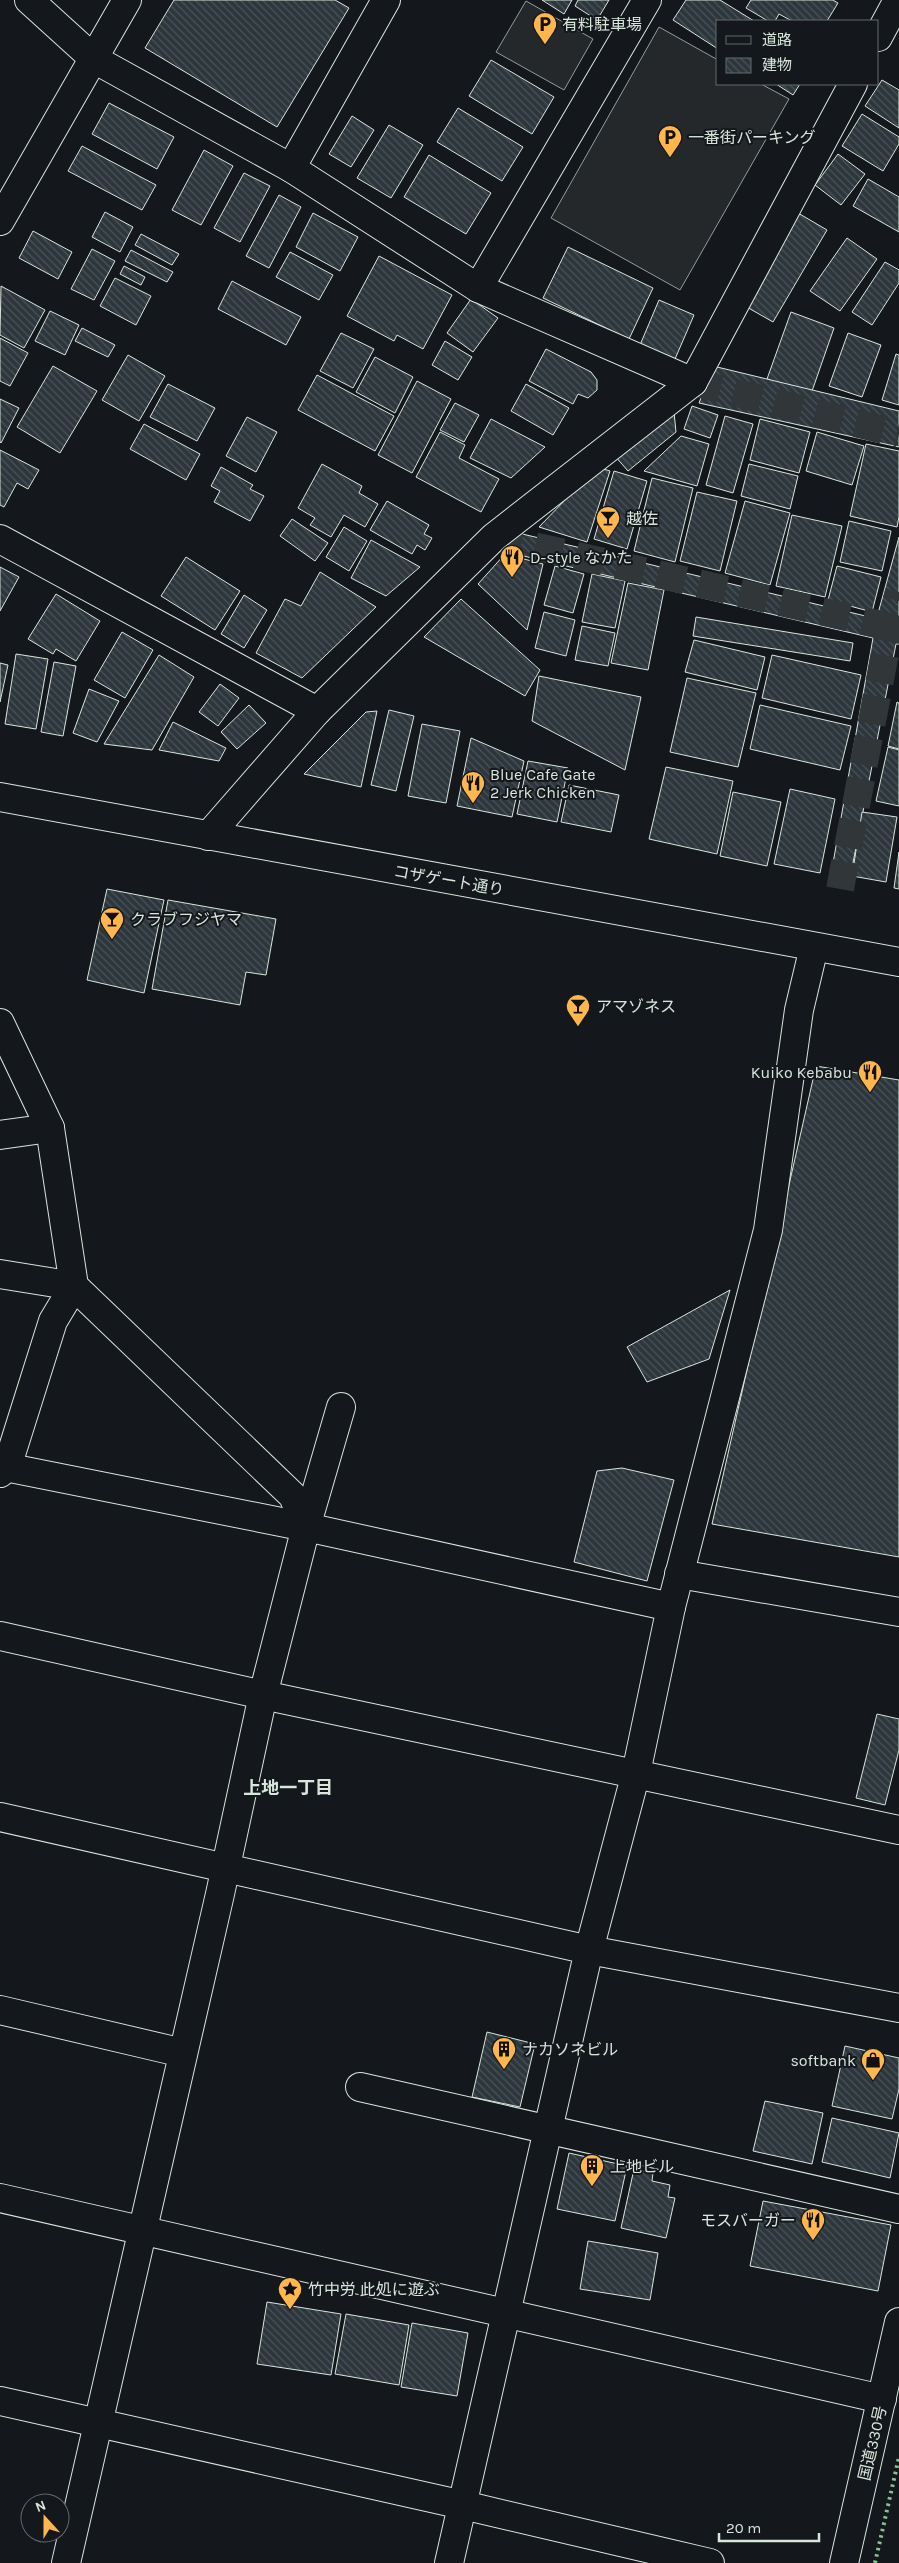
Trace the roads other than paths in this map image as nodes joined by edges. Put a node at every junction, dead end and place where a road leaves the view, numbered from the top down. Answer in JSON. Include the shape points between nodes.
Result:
{"nodes":[{"id":1,"x":29,"y":0,"type":"edge"},
{"id":2,"x":127,"y":0,"type":"edge"},
{"id":3,"x":386,"y":0,"type":"edge"},
{"id":4,"x":647,"y":0,"type":"edge"},
{"id":5,"x":892,"y":5,"type":"edge"},
{"id":6,"x":879,"y":35,"type":"edge"},
{"id":7,"x":94,"y":59,"type":"junction"},
{"id":8,"x":852,"y":85,"type":"edge"},
{"id":9,"x":291,"y":168,"type":"junction"},
{"id":10,"x":0,"y":221,"type":"edge"},
{"id":11,"x":478,"y":288,"type":"junction"},
{"id":12,"x":693,"y":382,"type":"junction"},
{"id":13,"x":0,"y":539,"type":"edge"},
{"id":14,"x":317,"y":711,"type":"junction"},
{"id":15,"x":0,"y":797,"type":"edge"},
{"id":16,"x":208,"y":836,"type":"junction"},
{"id":17,"x":814,"y":947,"type":"junction"},
{"id":18,"x":899,"y":962,"type":"edge"},
{"id":19,"x":0,"y":1023,"type":"edge"},
{"id":20,"x":50,"y":1128,"type":"junction"},
{"id":21,"x":0,"y":1135,"type":"edge"},
{"id":22,"x":0,"y":1274,"type":"edge"},
{"id":23,"x":74,"y":1286,"type":"junction"},
{"id":24,"x":341,"y":1408,"type":"dead end"},
{"id":25,"x":2,"y":1469,"type":"edge"},
{"id":26,"x":306,"y":1527,"type":"junction"},
{"id":27,"x":679,"y":1574,"type":"junction"},
{"id":28,"x":670,"y":1607,"type":"junction"},
{"id":29,"x":899,"y":1612,"type":"edge"},
{"id":30,"x":0,"y":1636,"type":"edge"},
{"id":31,"x":264,"y":1695,"type":"junction"},
{"id":32,"x":636,"y":1773,"type":"junction"},
{"id":33,"x":0,"y":1817,"type":"edge"},
{"id":34,"x":899,"y":1830,"type":"edge"},
{"id":35,"x":225,"y":1870,"type":"junction"},
{"id":36,"x":590,"y":1950,"type":"junction"},
{"id":37,"x":899,"y":2008,"type":"edge"},
{"id":38,"x":0,"y":2010,"type":"edge"},
{"id":39,"x":183,"y":2053,"type":"junction"},
{"id":40,"x":360,"y":2087,"type":"dead end"},
{"id":41,"x":548,"y":2130,"type":"junction"},
{"id":42,"x":0,"y":2198,"type":"edge"},
{"id":43,"x":899,"y":2209,"type":"edge"},
{"id":44,"x":142,"y":2229,"type":"junction"},
{"id":45,"x":507,"y":2312,"type":"junction"},
{"id":46,"x":899,"y":2322,"type":"edge"},
{"id":47,"x":882,"y":2399,"type":"junction"},
{"id":48,"x":0,"y":2401,"type":"edge"},
{"id":49,"x":99,"y":2423,"type":"junction"},
{"id":50,"x":463,"y":2505,"type":"junction"},
{"id":51,"x":66,"y":2563,"type":"edge"},
{"id":52,"x":449,"y":2563,"type":"edge"},
{"id":53,"x":710,"y":2563,"type":"edge"},
{"id":54,"x":844,"y":2563,"type":"edge"}],
"edges":[{"from":1,"to":7,"type":"main road"},
{"from":2,"to":7,"type":"main road"},
{"from":3,"to":9,"type":"main road"},
{"from":4,"to":11,"type":"main road"},
{"from":5,"to":6,"type":"main road"},
{"from":7,"to":9,"type":"main road"},
{"from":7,"to":10,"type":"main road"},
{"from":8,"to":12,"type":"main road"},
{"from":9,"to":11,"type":"main road"},
{"from":11,"to":12,"type":"main road"},
{"from":12,"to":14,"type":"main road","via":[[494,536]]},
{"from":13,"to":14,"type":"main road"},
{"from":14,"to":16,"type":"main road"},
{"from":15,"to":16,"type":"main road","name":"コザゲート通り"},
{"from":16,"to":17,"type":"main road","name":"コザゲート通り"},
{"from":17,"to":18,"type":"main road","name":"コザゲート通り"},
{"from":17,"to":27,"type":"main road","via":[[799,1010],[768,1230]]},
{"from":19,"to":20,"type":"main road"},
{"from":20,"to":21,"type":"main road"},
{"from":20,"to":23,"type":"main road"},
{"from":22,"to":23,"type":"main road"},
{"from":23,"to":25,"type":"main road","via":[[53,1321]]},
{"from":23,"to":26,"type":"main road","via":[[294,1496]]},
{"from":24,"to":26,"type":"main road"},
{"from":25,"to":26,"type":"main road"},
{"from":26,"to":28,"type":"main road"},
{"from":26,"to":31,"type":"main road"},
{"from":27,"to":28,"type":"main road"},
{"from":27,"to":29,"type":"main road"},
{"from":28,"to":32,"type":"main road"},
{"from":30,"to":31,"type":"main road"},
{"from":31,"to":32,"type":"main road"},
{"from":31,"to":35,"type":"main road"},
{"from":32,"to":34,"type":"main road"},
{"from":32,"to":36,"type":"main road"},
{"from":33,"to":35,"type":"main road"},
{"from":35,"to":36,"type":"main road"},
{"from":35,"to":39,"type":"main road"},
{"from":36,"to":37,"type":"main road"},
{"from":36,"to":41,"type":"main road"},
{"from":38,"to":39,"type":"main road"},
{"from":39,"to":44,"type":"main road"},
{"from":40,"to":41,"type":"main road"},
{"from":41,"to":43,"type":"main road"},
{"from":41,"to":45,"type":"main road"},
{"from":42,"to":44,"type":"main road"},
{"from":44,"to":45,"type":"main road"},
{"from":44,"to":49,"type":"main road"},
{"from":45,"to":47,"type":"main road"},
{"from":45,"to":50,"type":"main road"},
{"from":46,"to":47,"type":"main road","name":"国道330号"},
{"from":47,"to":54,"type":"main road","name":"国道330号"},
{"from":48,"to":49,"type":"main road"},
{"from":49,"to":50,"type":"main road"},
{"from":49,"to":51,"type":"main road"},
{"from":50,"to":52,"type":"main road"},
{"from":50,"to":53,"type":"main road"}]}
